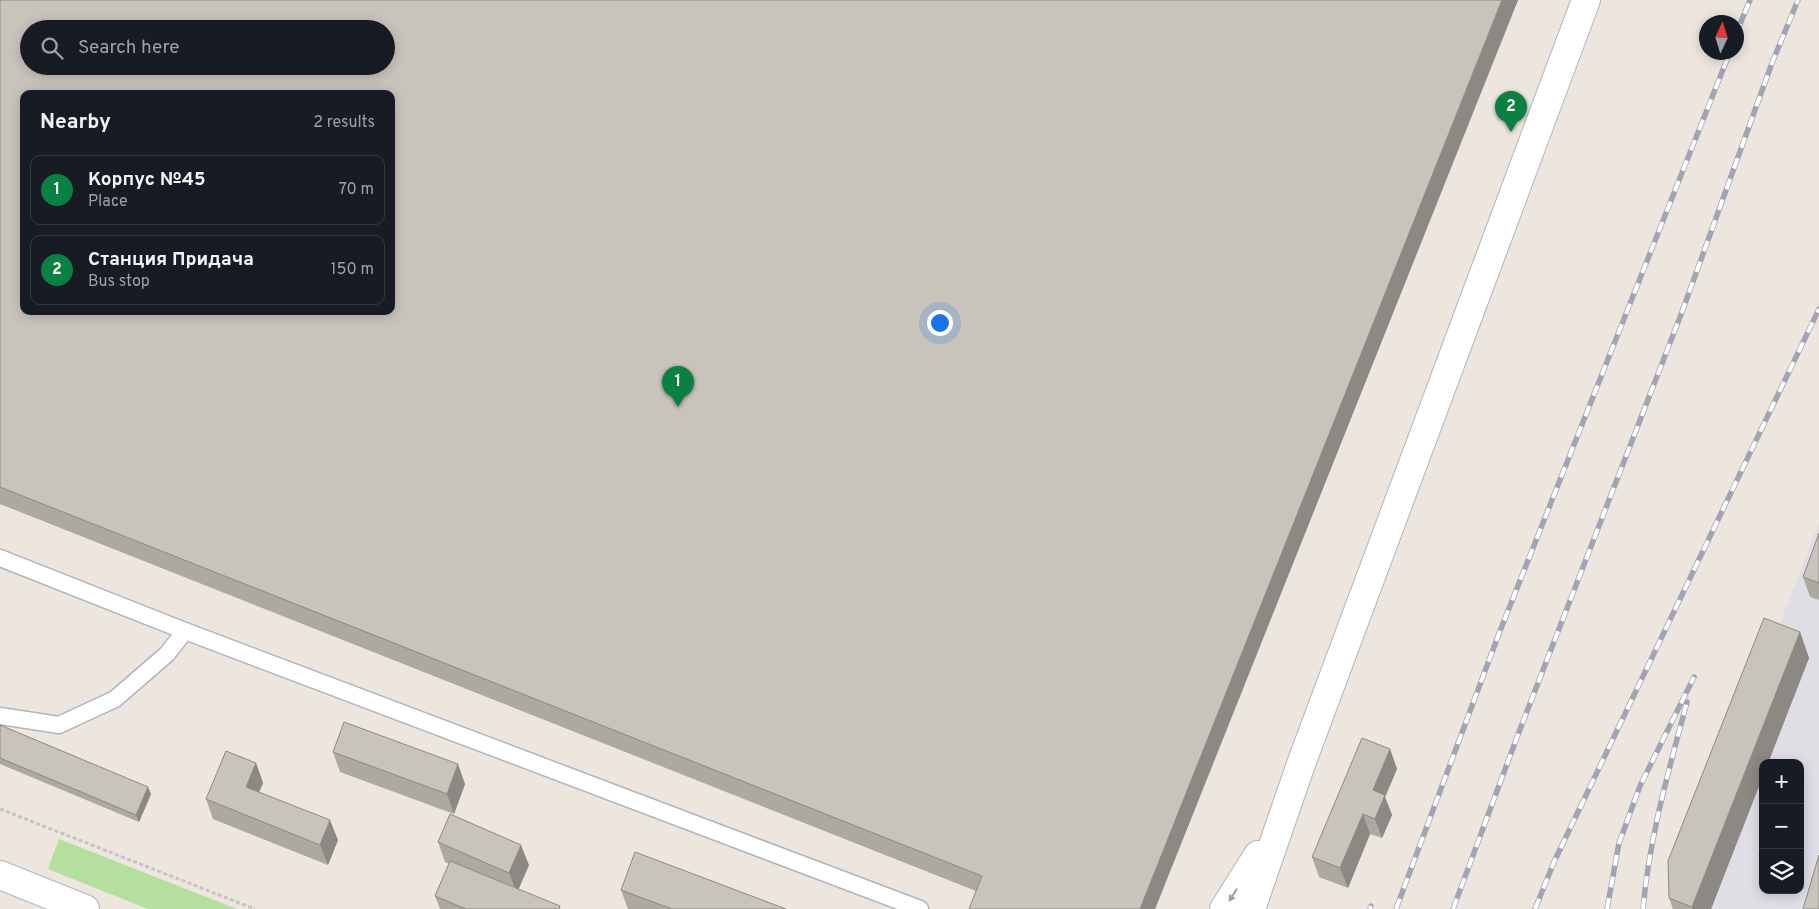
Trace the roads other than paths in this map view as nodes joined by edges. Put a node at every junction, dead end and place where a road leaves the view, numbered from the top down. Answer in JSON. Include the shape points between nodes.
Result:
{"nodes":[{"id":1,"x":1586,"y":0,"type":"edge"},
{"id":2,"x":0,"y":558,"type":"edge"},
{"id":3,"x":185,"y":631,"type":"junction"},
{"id":4,"x":0,"y":716,"type":"edge"},
{"id":5,"x":1286,"y":809,"type":"junction"},
{"id":6,"x":0,"y":875,"type":"edge"},
{"id":7,"x":85,"y":909,"type":"edge"},
{"id":8,"x":920,"y":909,"type":"edge"},
{"id":9,"x":1224,"y":909,"type":"edge"},
{"id":10,"x":1251,"y":909,"type":"edge"}],
"edges":[{"from":1,"to":5,"type":"street"},
{"from":2,"to":3,"type":"lane"},
{"from":3,"to":4,"type":"lane","via":[[167,654],[115,699],[59,725]]},
{"from":3,"to":8,"type":"lane"},
{"from":5,"to":9,"type":"street","one_way":true},
{"from":5,"to":10,"type":"street"},
{"from":6,"to":7,"type":"street"}]}
